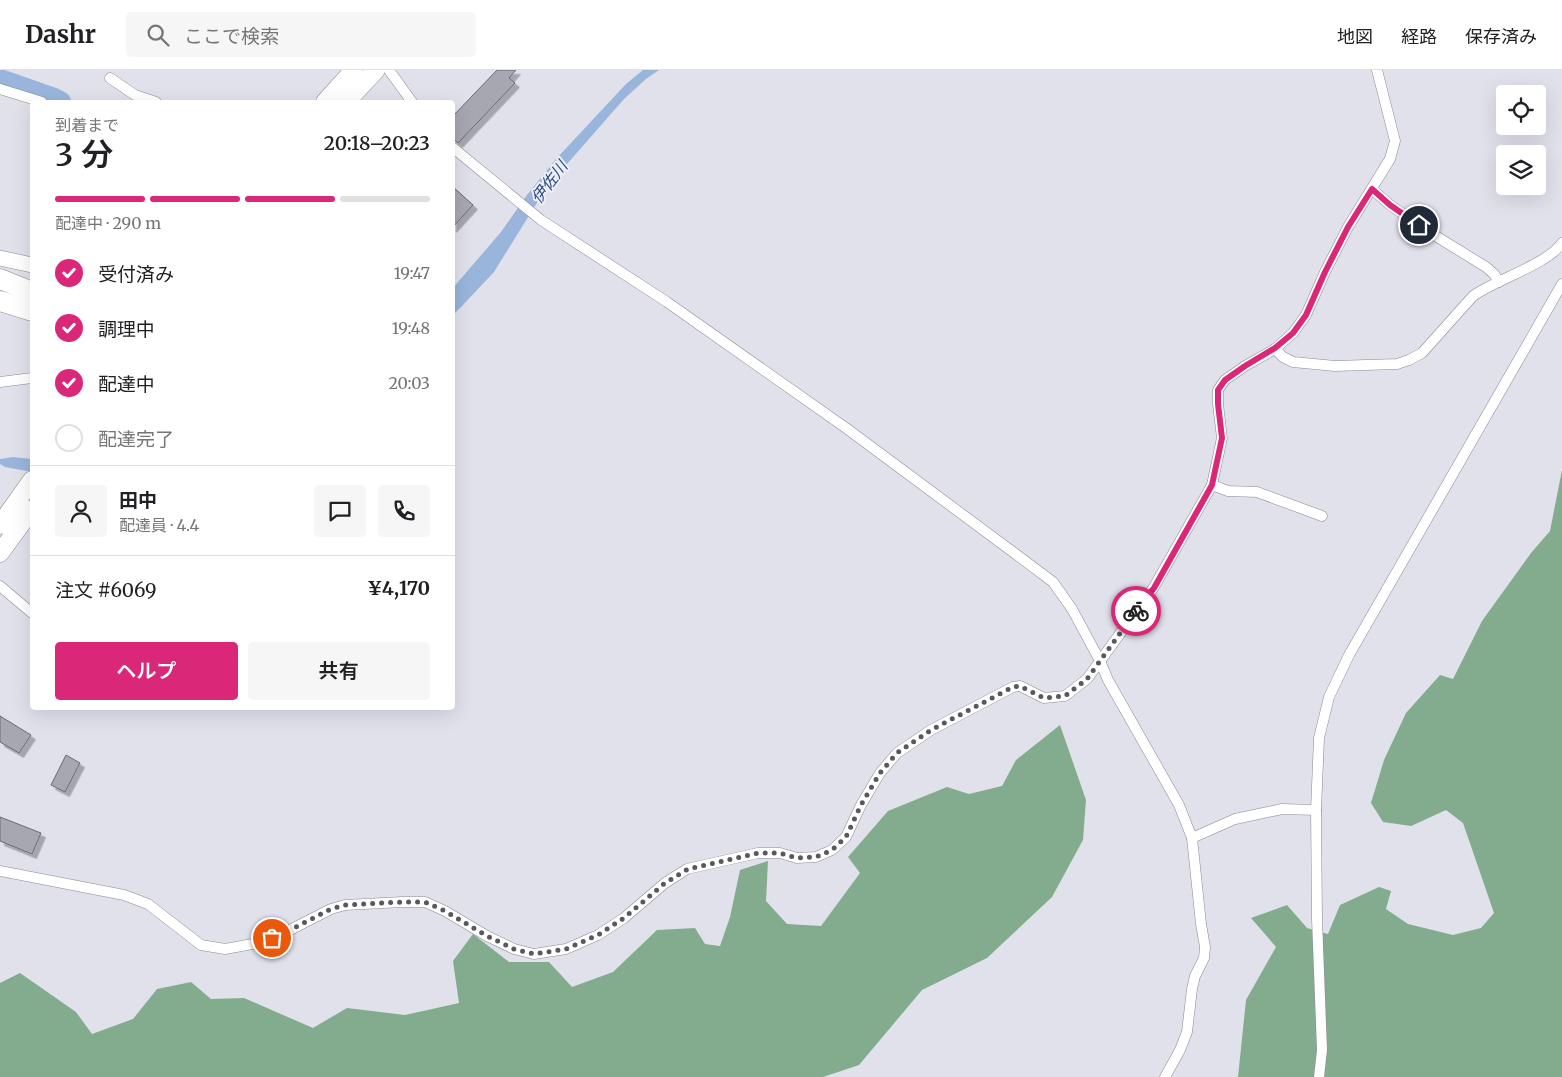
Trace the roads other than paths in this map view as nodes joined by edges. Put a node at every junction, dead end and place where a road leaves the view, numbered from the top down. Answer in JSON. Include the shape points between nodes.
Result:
{"nodes":[{"id":1,"x":376,"y":70,"type":"edge"},
{"id":2,"x":389,"y":70,"type":"edge"},
{"id":3,"x":1377,"y":70,"type":"edge"},
{"id":4,"x":346,"y":73,"type":"edge"},
{"id":5,"x":110,"y":78,"type":"dead end"},
{"id":6,"x":0,"y":89,"type":"edge"},
{"id":7,"x":36,"y":100,"type":"edge"},
{"id":8,"x":150,"y":100,"type":"edge"},
{"id":9,"x":326,"y":100,"type":"edge"},
{"id":10,"x":348,"y":100,"type":"edge"},
{"id":11,"x":411,"y":100,"type":"edge"},
{"id":12,"x":455,"y":149,"type":"edge"},
{"id":13,"x":1372,"y":189,"type":"junction"},
{"id":14,"x":1562,"y":243,"type":"edge"},
{"id":15,"x":0,"y":258,"type":"edge"},
{"id":16,"x":30,"y":265,"type":"edge"},
{"id":17,"x":0,"y":274,"type":"edge"},
{"id":18,"x":0,"y":279,"type":"edge"},
{"id":19,"x":1499,"y":282,"type":"junction"},
{"id":20,"x":30,"y":283,"type":"edge"},
{"id":21,"x":1562,"y":284,"type":"edge"},
{"id":22,"x":30,"y":291,"type":"edge"},
{"id":23,"x":0,"y":301,"type":"edge"},
{"id":24,"x":30,"y":310,"type":"edge"},
{"id":25,"x":1275,"y":348,"type":"junction"},
{"id":26,"x":30,"y":378,"type":"edge"},
{"id":27,"x":0,"y":382,"type":"edge"},
{"id":28,"x":30,"y":483,"type":"edge"},
{"id":29,"x":1212,"y":485,"type":"junction"},
{"id":30,"x":30,"y":511,"type":"edge"},
{"id":31,"x":1322,"y":516,"type":"dead end"},
{"id":32,"x":0,"y":525,"type":"edge"},
{"id":33,"x":0,"y":553,"type":"edge"},
{"id":34,"x":0,"y":586,"type":"edge"},
{"id":35,"x":30,"y":611,"type":"edge"},
{"id":36,"x":1100,"y":662,"type":"junction"},
{"id":37,"x":1316,"y":810,"type":"junction"},
{"id":38,"x":1192,"y":838,"type":"junction"},
{"id":39,"x":0,"y":871,"type":"edge"},
{"id":40,"x":1165,"y":1077,"type":"edge"},
{"id":41,"x":1319,"y":1077,"type":"edge"}],
"edges":[{"from":1,"to":10,"type":"highway"},
{"from":2,"to":11,"type":"street"},
{"from":3,"to":13,"type":"street","via":[[1395,141],[1390,159]]},
{"from":4,"to":9,"type":"highway"},
{"from":5,"to":8,"type":"street","via":[[135,95]]},
{"from":6,"to":7,"type":"street"},
{"from":12,"to":36,"type":"street","via":[[541,220],[667,302],[846,428],[1052,582],[1072,609]]},
{"from":13,"to":19,"type":"street","via":[[1390,205],[1486,267]]},
{"from":13,"to":25,"type":"street","via":[[1348,227],[1306,315],[1293,333]]},
{"from":14,"to":19,"type":"street","via":[[1545,257]]},
{"from":15,"to":16,"type":"main road"},
{"from":17,"to":20,"type":"highway"},
{"from":18,"to":22,"type":"highway"},
{"from":19,"to":25,"type":"street","via":[[1473,296],[1422,353],[1397,364],[1335,366],[1293,362]]},
{"from":21,"to":37,"type":"street","via":[[1329,697],[1319,738]]},
{"from":23,"to":24,"type":"highway"},
{"from":25,"to":29,"type":"street","via":[[1225,380],[1218,390],[1222,438]]},
{"from":26,"to":27,"type":"street"},
{"from":28,"to":32,"type":"highway"},
{"from":29,"to":31,"type":"street","via":[[1228,491],[1257,492]]},
{"from":29,"to":36,"type":"street","via":[[1154,588]]},
{"from":30,"to":33,"type":"highway"},
{"from":34,"to":35,"type":"street"},
{"from":36,"to":38,"type":"street","via":[[1179,805]]},
{"from":36,"to":39,"type":"street","via":[[1087,679],[1065,696],[1044,698],[1020,686],[1013,687],[931,730],[897,753],[880,773],[846,837],[832,850],[816,857],[797,858],[780,853],[758,853],[688,869],[665,883],[624,918],[598,935],[566,949],[534,954],[514,949],[425,902],[345,905],[258,943],[225,949],[201,946],[148,904],[124,895]]},
{"from":37,"to":38,"type":"street","via":[[1282,809],[1236,819]]},
{"from":37,"to":41,"type":"street","via":[[1322,1050]]},
{"from":38,"to":40,"type":"street","via":[[1204,958],[1192,989],[1188,1032]]}]}
